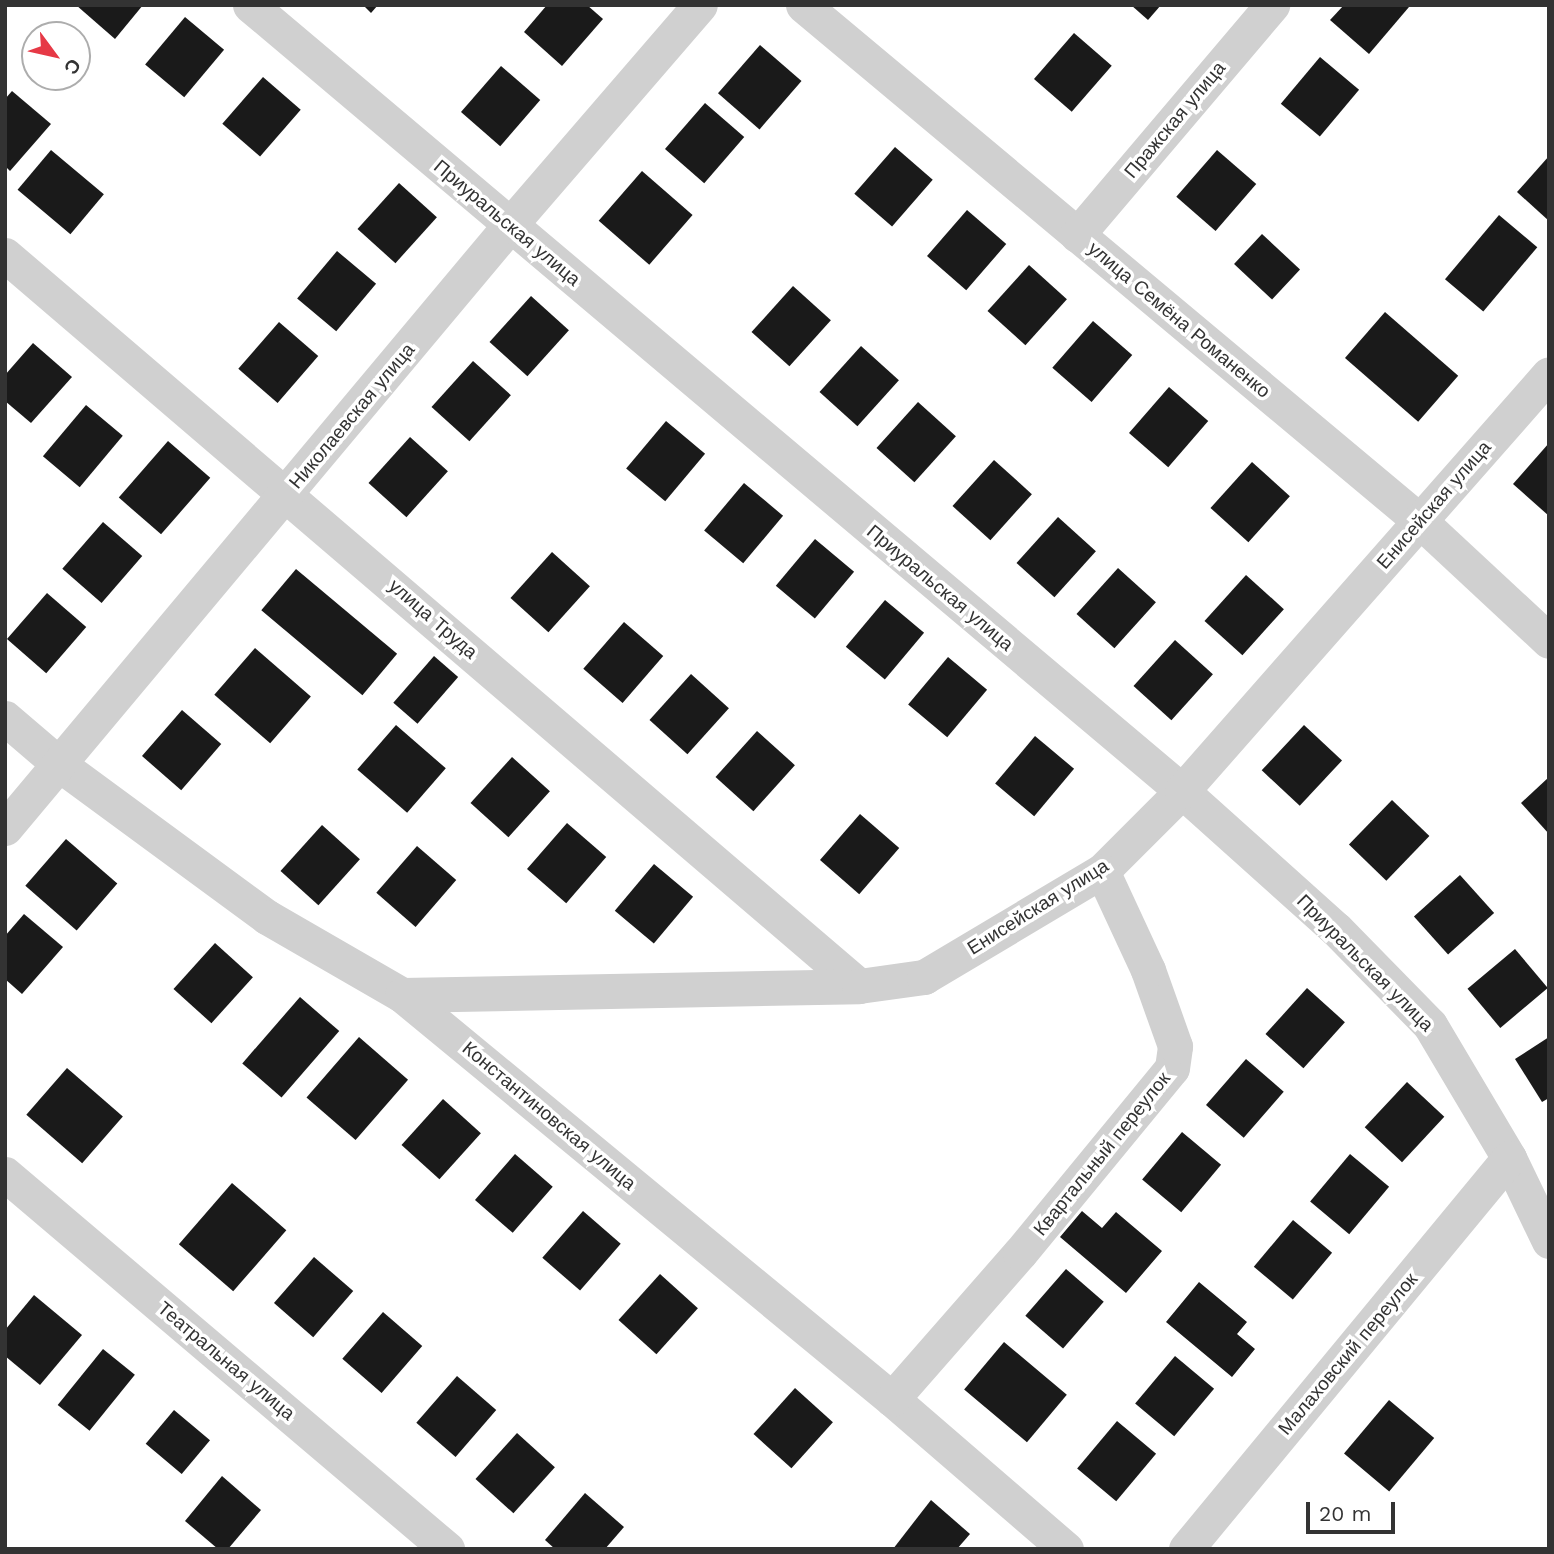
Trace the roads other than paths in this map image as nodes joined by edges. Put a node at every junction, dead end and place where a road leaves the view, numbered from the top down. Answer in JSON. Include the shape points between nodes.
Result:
{"nodes":[{"id":1,"x":250,"y":5,"type":"edge"},
{"id":2,"x":700,"y":5,"type":"edge"},
{"id":3,"x":803,"y":5,"type":"edge"},
{"id":4,"x":1272,"y":5,"type":"edge"},
{"id":5,"x":509,"y":226,"type":"junction"},
{"id":6,"x":1077,"y":235,"type":"junction"},
{"id":7,"x":5,"y":255,"type":"edge"},
{"id":8,"x":1549,"y":374,"type":"edge"},
{"id":9,"x":287,"y":494,"type":"junction"},
{"id":10,"x":1420,"y":521,"type":"junction"},
{"id":11,"x":1549,"y":641,"type":"edge"},
{"id":12,"x":5,"y":718,"type":"edge"},
{"id":13,"x":60,"y":765,"type":"junction"},
{"id":14,"x":1182,"y":791,"type":"junction"},
{"id":15,"x":5,"y":828,"type":"edge"},
{"id":16,"x":1102,"y":871,"type":"junction"},
{"id":17,"x":859,"y":986,"type":"junction"},
{"id":18,"x":402,"y":995,"type":"junction"},
{"id":19,"x":1509,"y":1158,"type":"junction"},
{"id":20,"x":5,"y":1174,"type":"edge"},
{"id":21,"x":1549,"y":1241,"type":"edge"},
{"id":22,"x":892,"y":1398,"type":"junction"},
{"id":23,"x":447,"y":1549,"type":"edge"},
{"id":24,"x":1066,"y":1549,"type":"edge"},
{"id":25,"x":1186,"y":1549,"type":"edge"}],
"edges":[{"from":1,"to":5,"type":"street","name":"Приуральская улица"},
{"from":2,"to":5,"type":"street","name":"Николаевская улица"},
{"from":3,"to":6,"type":"street","name":"улица Семёна Романенко"},
{"from":4,"to":6,"type":"street","name":"Пражская улица"},
{"from":5,"to":9,"type":"street","name":"Николаевская улица"},
{"from":5,"to":14,"type":"street","name":"Приуральская улица"},
{"from":6,"to":10,"type":"street","name":"улица Семёна Романенко"},
{"from":7,"to":9,"type":"street","name":"улица Труда"},
{"from":8,"to":10,"type":"street","name":"Енисейская улица"},
{"from":9,"to":13,"type":"street","name":"Николаевская улица"},
{"from":9,"to":17,"type":"street","name":"улица Труда"},
{"from":10,"to":11,"type":"street","name":"улица Семёна Романенко"},
{"from":10,"to":14,"type":"street","name":"Енисейская улица"},
{"from":12,"to":13,"type":"street","name":"Константиновская улица"},
{"from":13,"to":15,"type":"street","name":"Николаевская улица"},
{"from":13,"to":18,"type":"street","name":"Константиновская улица","via":[[267,916]]},
{"from":14,"to":16,"type":"street","name":"Енисейская улица"},
{"from":14,"to":19,"type":"street","name":"Приуральская улица","via":[[1336,929],[1430,1025]]},
{"from":16,"to":17,"type":"street","name":"Енисейская улица","via":[[924,976]]},
{"from":16,"to":22,"type":"street","name":"Квартальный переулок","via":[[1149,970],[1175,1046],[1172,1068],[1029,1242]]},
{"from":17,"to":18,"type":"street","name":"Енисейская улица"},
{"from":18,"to":22,"type":"street","name":"Константиновская улица"},
{"from":19,"to":21,"type":"street","name":"Приуральская улица"},
{"from":19,"to":25,"type":"street","name":"Малаховский переулок"},
{"from":20,"to":23,"type":"street","name":"Театральная улица"},
{"from":22,"to":24,"type":"street","name":"Константиновская улица"}]}
